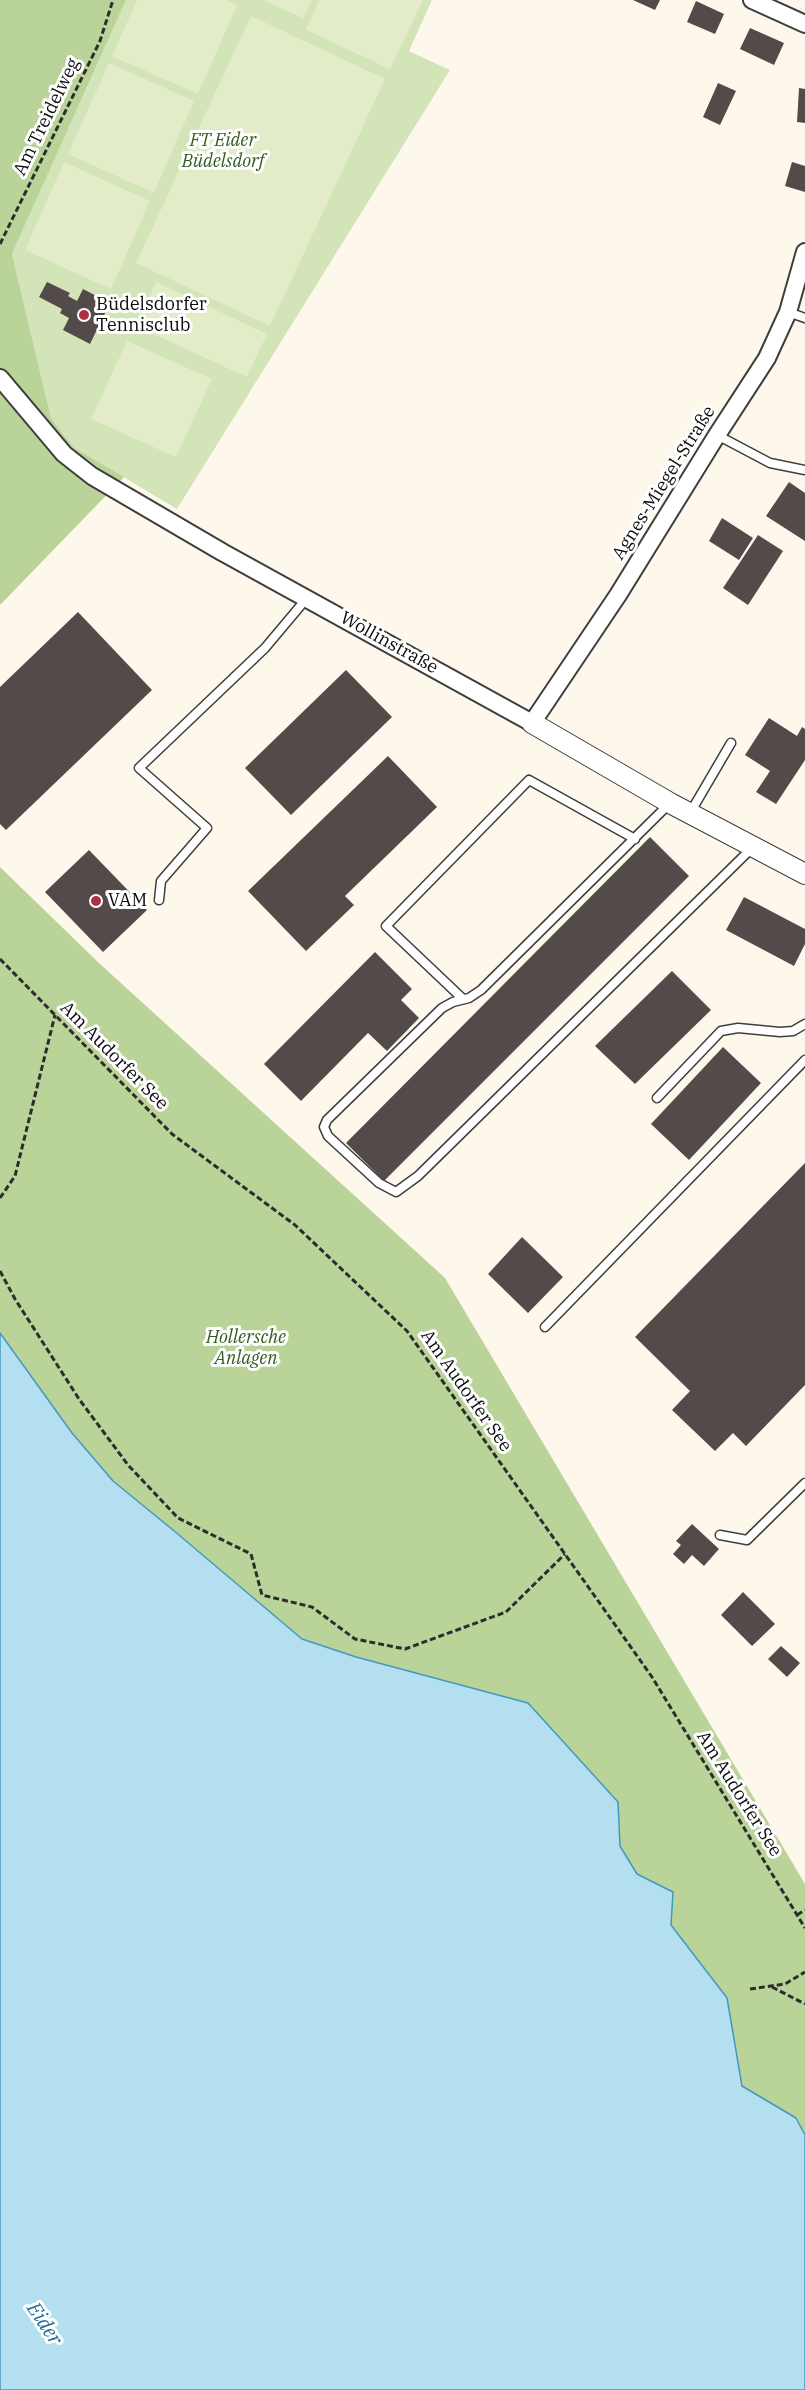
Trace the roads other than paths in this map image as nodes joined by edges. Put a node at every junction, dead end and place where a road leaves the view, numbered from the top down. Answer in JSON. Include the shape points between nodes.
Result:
{"nodes":[{"id":1,"x":752,"y":0,"type":"edge"},
{"id":2,"x":805,"y":24,"type":"edge"},
{"id":3,"x":805,"y":252,"type":"edge"},
{"id":4,"x":788,"y":312,"type":"junction"},
{"id":5,"x":805,"y":318,"type":"edge"},
{"id":6,"x":0,"y":378,"type":"edge"},
{"id":7,"x":717,"y":435,"type":"junction"},
{"id":8,"x":805,"y":470,"type":"edge"},
{"id":9,"x":308,"y":597,"type":"junction"},
{"id":10,"x":532,"y":723,"type":"junction"},
{"id":11,"x":730,"y":743,"type":"dead end"},
{"id":12,"x":670,"y":803,"type":"junction"},
{"id":13,"x":690,"y":813,"type":"junction"},
{"id":14,"x":635,"y":838,"type":"junction"},
{"id":15,"x":753,"y":847,"type":"junction"},
{"id":16,"x":805,"y":874,"type":"edge"},
{"id":17,"x":159,"y":900,"type":"dead end"},
{"id":18,"x":463,"y":999,"type":"junction"},
{"id":19,"x":805,"y":1024,"type":"edge"},
{"id":20,"x":805,"y":1060,"type":"edge"},
{"id":21,"x":657,"y":1098,"type":"dead end"},
{"id":22,"x":545,"y":1327,"type":"dead end"},
{"id":23,"x":805,"y":1483,"type":"edge"},
{"id":24,"x":720,"y":1535,"type":"dead end"}],
"edges":[{"from":1,"to":2,"type":"street"},
{"from":3,"to":4,"type":"street","name":"Agnes-Miegel-Straße"},
{"from":4,"to":5,"type":"lane"},
{"from":4,"to":7,"type":"street","name":"Agnes-Miegel-Straße","via":[[767,358]]},
{"from":6,"to":9,"type":"street","name":"Wollinstraße","via":[[64,454],[92,476]]},
{"from":7,"to":8,"type":"lane","via":[[770,463]]},
{"from":7,"to":10,"type":"street","name":"Agnes-Miegel-Straße","via":[[618,595]]},
{"from":9,"to":10,"type":"street","name":"Wollinstraße"},
{"from":9,"to":17,"type":"lane","via":[[265,648],[139,768],[207,828],[161,881]]},
{"from":10,"to":12,"type":"street","name":"Wollinstraße"},
{"from":11,"to":13,"type":"lane"},
{"from":12,"to":13,"type":"street","name":"Wollinstraße"},
{"from":12,"to":14,"type":"lane"},
{"from":13,"to":15,"type":"street","name":"Wollinstraße"},
{"from":14,"to":18,"type":"lane","via":[[481,990]]},
{"from":14,"to":18,"type":"lane","via":[[529,780],[387,926]]},
{"from":15,"to":16,"type":"street","name":"Wollinstraße"},
{"from":15,"to":18,"type":"lane","via":[[418,1176],[396,1192],[387,1189],[328,1136],[324,1127],[442,1008]]},
{"from":19,"to":21,"type":"lane","via":[[793,1031],[721,1031]]},
{"from":20,"to":22,"type":"lane"},
{"from":23,"to":24,"type":"lane","via":[[747,1540]]}]}
